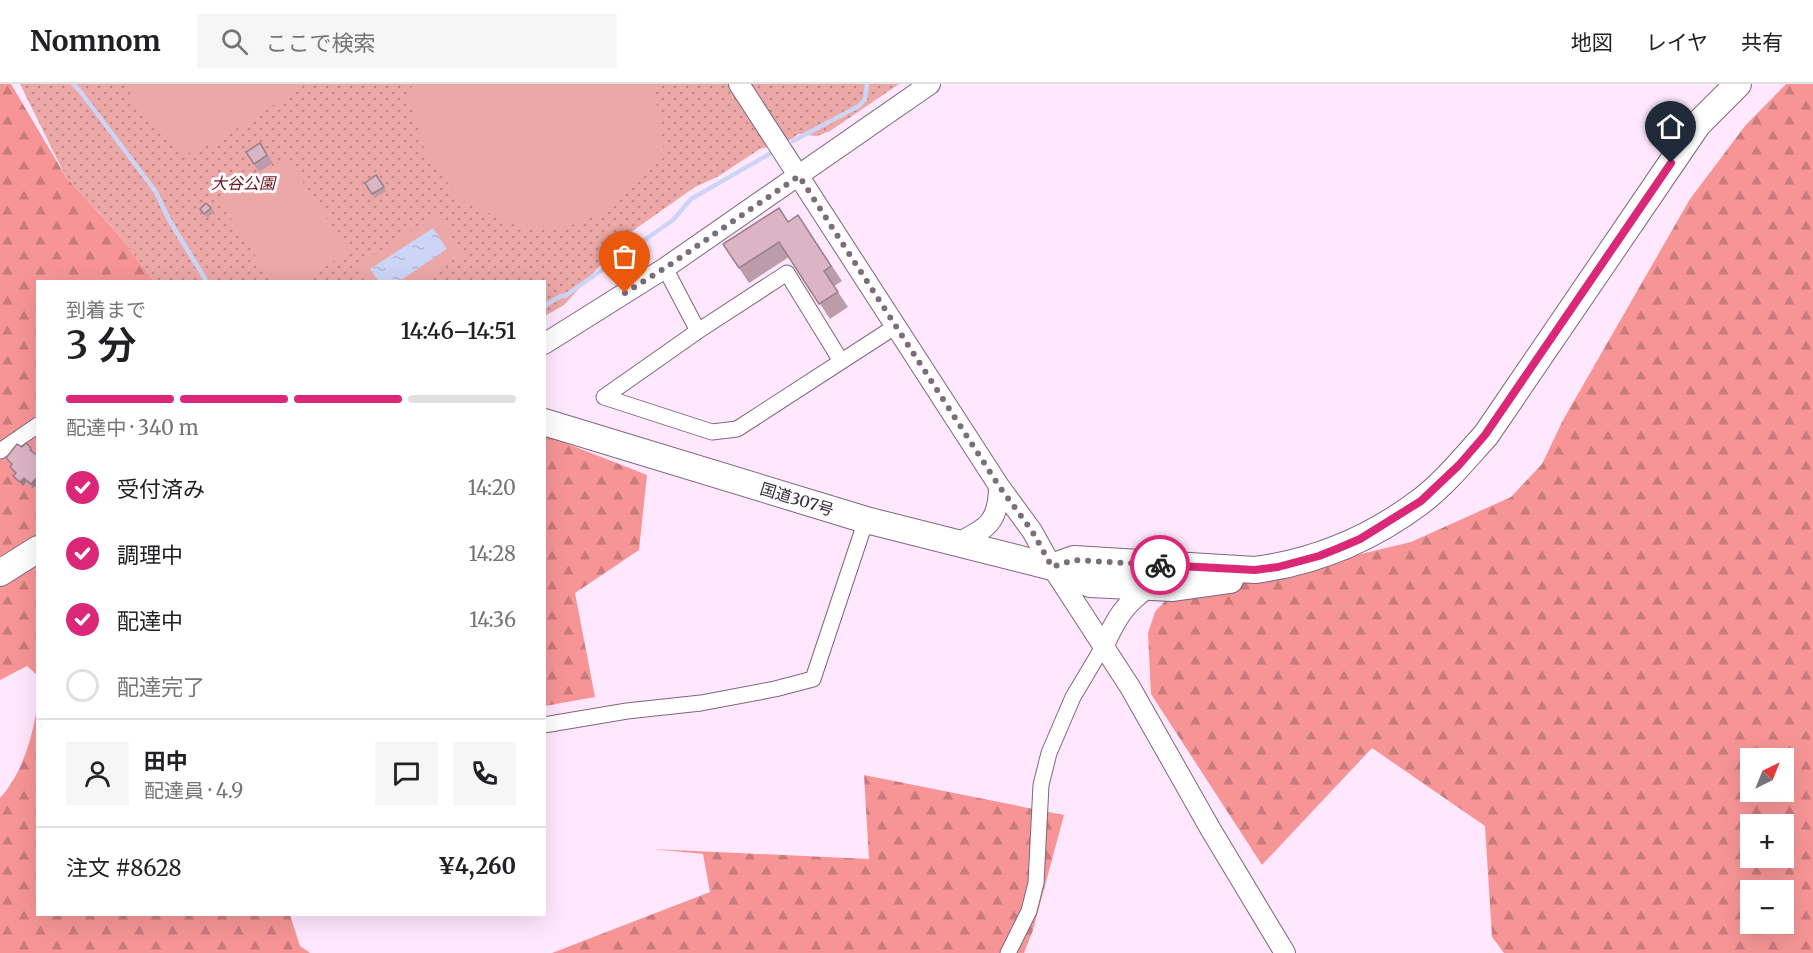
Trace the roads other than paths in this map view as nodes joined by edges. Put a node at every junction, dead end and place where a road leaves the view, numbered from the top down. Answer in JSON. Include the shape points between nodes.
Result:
{"nodes":[{"id":1,"x":739,"y":84,"type":"edge"},
{"id":2,"x":930,"y":84,"type":"edge"},
{"id":3,"x":1738,"y":84,"type":"edge"},
{"id":4,"x":799,"y":176,"type":"junction"},
{"id":5,"x":665,"y":268,"type":"junction"},
{"id":6,"x":896,"y":326,"type":"junction"},
{"id":7,"x":698,"y":331,"type":"junction"},
{"id":8,"x":546,"y":343,"type":"edge"},
{"id":9,"x":841,"y":361,"type":"junction"},
{"id":10,"x":546,"y":420,"type":"edge"},
{"id":11,"x":36,"y":426,"type":"edge"},
{"id":12,"x":0,"y":451,"type":"edge"},
{"id":13,"x":999,"y":486,"type":"junction"},
{"id":14,"x":866,"y":520,"type":"junction"},
{"id":15,"x":957,"y":543,"type":"junction"},
{"id":16,"x":36,"y":550,"type":"edge"},
{"id":17,"x":1052,"y":567,"type":"junction"},
{"id":18,"x":1255,"y":570,"type":"junction"},
{"id":19,"x":0,"y":573,"type":"edge"},
{"id":20,"x":1149,"y":587,"type":"junction"},
{"id":21,"x":1104,"y":645,"type":"junction"},
{"id":22,"x":546,"y":725,"type":"edge"},
{"id":23,"x":1008,"y":953,"type":"edge"},
{"id":24,"x":1285,"y":953,"type":"edge"}],
"edges":[{"from":1,"to":4,"type":"street"},
{"from":2,"to":4,"type":"street"},
{"from":3,"to":18,"type":"highway","name":"国道307号","via":[[1698,124],[1485,435],[1459,465],[1421,501],[1360,539],[1319,556]]},
{"from":4,"to":5,"type":"street"},
{"from":4,"to":6,"type":"street"},
{"from":5,"to":7,"type":"street"},
{"from":5,"to":8,"type":"street"},
{"from":6,"to":9,"type":"street"},
{"from":6,"to":13,"type":"street"},
{"from":7,"to":9,"type":"street","via":[[787,273]]},
{"from":7,"to":9,"type":"street","via":[[604,396],[712,432],[737,429]]},
{"from":10,"to":14,"type":"highway","name":"国道307号"},
{"from":11,"to":12,"type":"street"},
{"from":13,"to":15,"type":"street","via":[[996,513],[989,525]]},
{"from":13,"to":17,"type":"street"},
{"from":14,"to":15,"type":"highway","name":"国道307号"},
{"from":14,"to":22,"type":"street","via":[[813,678],[701,703]]},
{"from":15,"to":17,"type":"highway","name":"国道307号"},
{"from":16,"to":19,"type":"highway"},
{"from":17,"to":18,"type":"highway","name":"国道307号","via":[[1074,560]]},
{"from":17,"to":20,"type":"highway","name":"国道307号","via":[[1090,584]]},
{"from":17,"to":21,"type":"street"},
{"from":18,"to":20,"type":"highway","name":"国道307号","via":[[1224,582]]},
{"from":20,"to":21,"type":"street","via":[[1118,616]]},
{"from":21,"to":23,"type":"street","via":[[1073,697],[1049,753],[1041,785],[1036,883],[1029,911]]},
{"from":21,"to":24,"type":"street"}]}
